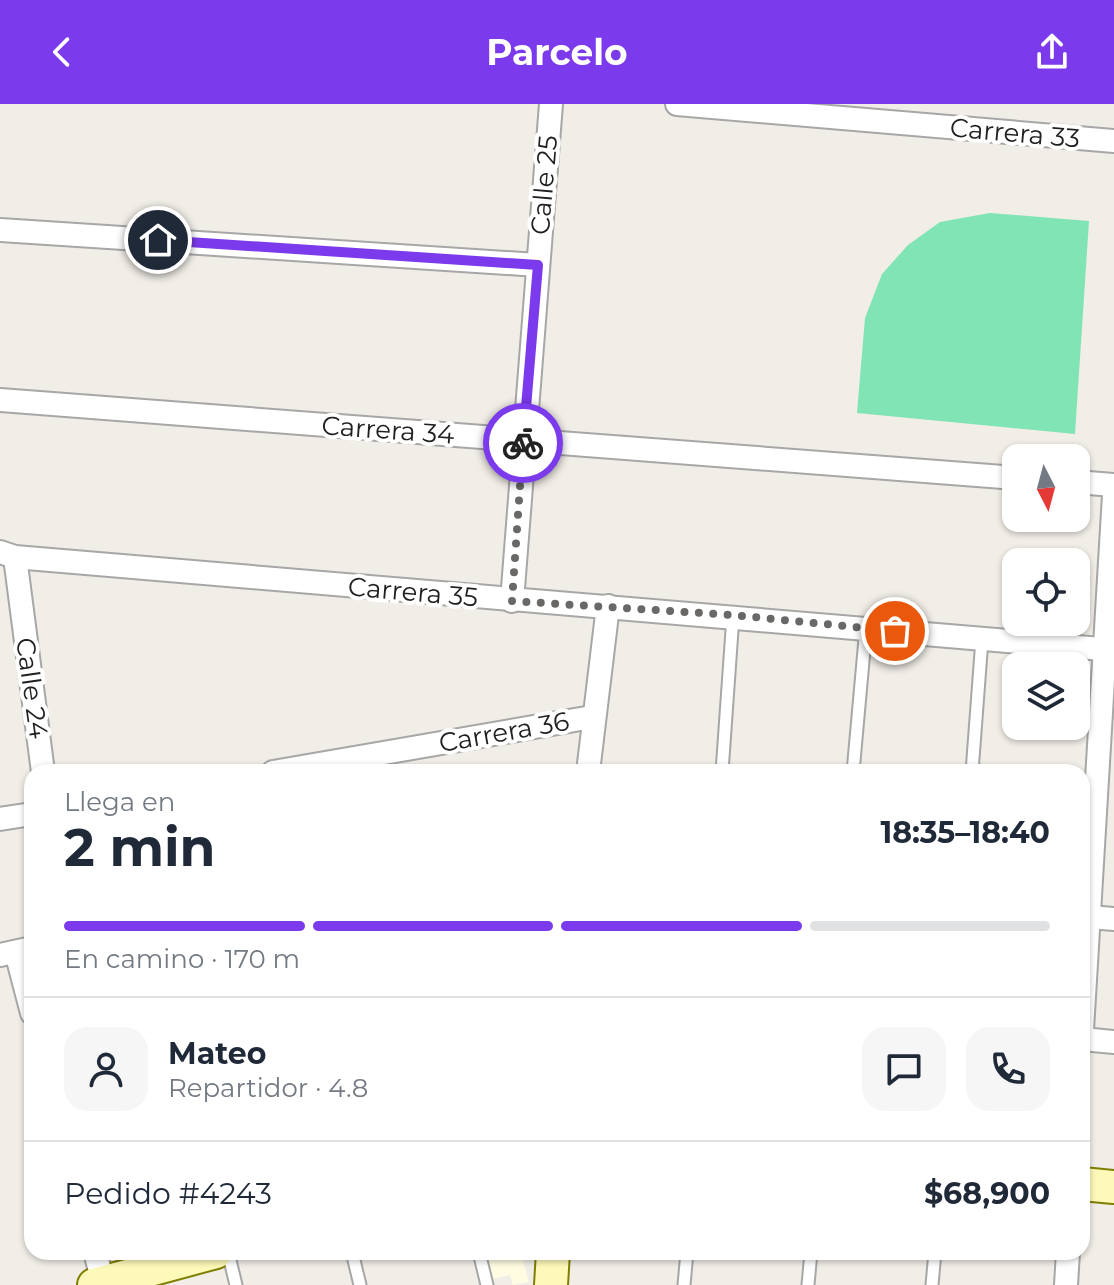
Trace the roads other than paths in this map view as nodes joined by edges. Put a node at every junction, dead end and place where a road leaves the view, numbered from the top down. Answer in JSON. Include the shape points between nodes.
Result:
{"nodes":[{"id":1,"x":551,"y":104,"type":"edge"},
{"id":2,"x":677,"y":104,"type":"edge"},
{"id":3,"x":1114,"y":141,"type":"edge"},
{"id":4,"x":0,"y":230,"type":"edge"},
{"id":5,"x":538,"y":265,"type":"junction"},
{"id":6,"x":0,"y":400,"type":"edge"},
{"id":7,"x":523,"y":440,"type":"junction"},
{"id":8,"x":1002,"y":477,"type":"edge"},
{"id":9,"x":1090,"y":483,"type":"edge"},
{"id":10,"x":1114,"y":485,"type":"edge"},
{"id":11,"x":1114,"y":495,"type":"edge"},
{"id":12,"x":8,"y":555,"type":"edge"},
{"id":13,"x":512,"y":601,"type":"junction"},
{"id":14,"x":608,"y":606,"type":"junction"},
{"id":15,"x":733,"y":615,"type":"junction"},
{"id":16,"x":866,"y":628,"type":"junction"},
{"id":17,"x":982,"y":639,"type":"junction"},
{"id":18,"x":1110,"y":649,"type":"edge"},
{"id":19,"x":592,"y":717,"type":"junction"},
{"id":20,"x":42,"y":764,"type":"edge"},
{"id":21,"x":319,"y":764,"type":"edge"},
{"id":22,"x":589,"y":764,"type":"edge"},
{"id":23,"x":723,"y":764,"type":"edge"},
{"id":24,"x":854,"y":764,"type":"edge"},
{"id":25,"x":973,"y":764,"type":"edge"},
{"id":26,"x":1106,"y":792,"type":"edge"},
{"id":27,"x":24,"y":815,"type":"edge"},
{"id":28,"x":0,"y":819,"type":"edge"},
{"id":29,"x":1090,"y":917,"type":"joint"},
{"id":30,"x":1114,"y":919,"type":"edge"},
{"id":31,"x":16,"y":952,"type":"edge"},
{"id":32,"x":24,"y":982,"type":"edge"},
{"id":33,"x":1090,"y":1040,"type":"edge"},
{"id":34,"x":1114,"y":1042,"type":"edge"},
{"id":35,"x":1090,"y":1185,"type":"edge"},
{"id":36,"x":1114,"y":1187,"type":"edge"},
{"id":37,"x":177,"y":1260,"type":"edge"},
{"id":38,"x":230,"y":1260,"type":"edge"},
{"id":39,"x":354,"y":1260,"type":"edge"},
{"id":40,"x":481,"y":1260,"type":"edge"},
{"id":41,"x":553,"y":1260,"type":"edge"},
{"id":42,"x":686,"y":1260,"type":"edge"},
{"id":43,"x":810,"y":1260,"type":"edge"},
{"id":44,"x":934,"y":1260,"type":"edge"},
{"id":45,"x":1068,"y":1260,"type":"edge"},
{"id":46,"x":99,"y":1276,"type":"edge"},
{"id":47,"x":236,"y":1285,"type":"edge"},
{"id":48,"x":360,"y":1285,"type":"edge"},
{"id":49,"x":487,"y":1285,"type":"edge"},
{"id":50,"x":551,"y":1285,"type":"edge"},
{"id":51,"x":684,"y":1285,"type":"edge"},
{"id":52,"x":808,"y":1285,"type":"edge"},
{"id":53,"x":932,"y":1285,"type":"edge"},
{"id":54,"x":1066,"y":1285,"type":"edge"}],
"edges":[{"from":1,"to":5,"type":"street","name":"Calle 25"},
{"from":2,"to":3,"type":"street","name":"Carrera 33"},
{"from":4,"to":5,"type":"street"},
{"from":5,"to":7,"type":"street","name":"Calle 25"},
{"from":6,"to":7,"type":"street","name":"Carrera 34"},
{"from":7,"to":8,"type":"street","name":"Carrera 34"},
{"from":7,"to":13,"type":"street","name":"Calle 25"},
{"from":9,"to":10,"type":"street"},
{"from":11,"to":18,"type":"street"},
{"from":12,"to":13,"type":"street","name":"Carrera 35"},
{"from":12,"to":20,"type":"street","name":"Calle 24"},
{"from":13,"to":14,"type":"street","name":"Carrera 35"},
{"from":14,"to":15,"type":"street","name":"Carrera 35"},
{"from":14,"to":19,"type":"street"},
{"from":15,"to":16,"type":"street","name":"Carrera 35"},
{"from":15,"to":23,"type":"lane"},
{"from":16,"to":17,"type":"street","name":"Carrera 35"},
{"from":16,"to":24,"type":"lane"},
{"from":17,"to":18,"type":"street","name":"Carrera 35"},
{"from":17,"to":25,"type":"lane"},
{"from":18,"to":26,"type":"street"},
{"from":19,"to":21,"type":"street","name":"Carrera 36"},
{"from":19,"to":22,"type":"street"},
{"from":26,"to":29,"type":"street"},
{"from":27,"to":28,"type":"street"},
{"from":29,"to":30,"type":"street"},
{"from":31,"to":32,"type":"street"},
{"from":33,"to":34,"type":"street"},
{"from":35,"to":36,"type":"street"},
{"from":37,"to":46,"type":"street"},
{"from":38,"to":47,"type":"lane"},
{"from":39,"to":48,"type":"lane"},
{"from":40,"to":49,"type":"lane"},
{"from":41,"to":50,"type":"street"},
{"from":42,"to":51,"type":"lane"},
{"from":43,"to":52,"type":"lane"},
{"from":44,"to":53,"type":"lane"},
{"from":45,"to":54,"type":"street"}]}
